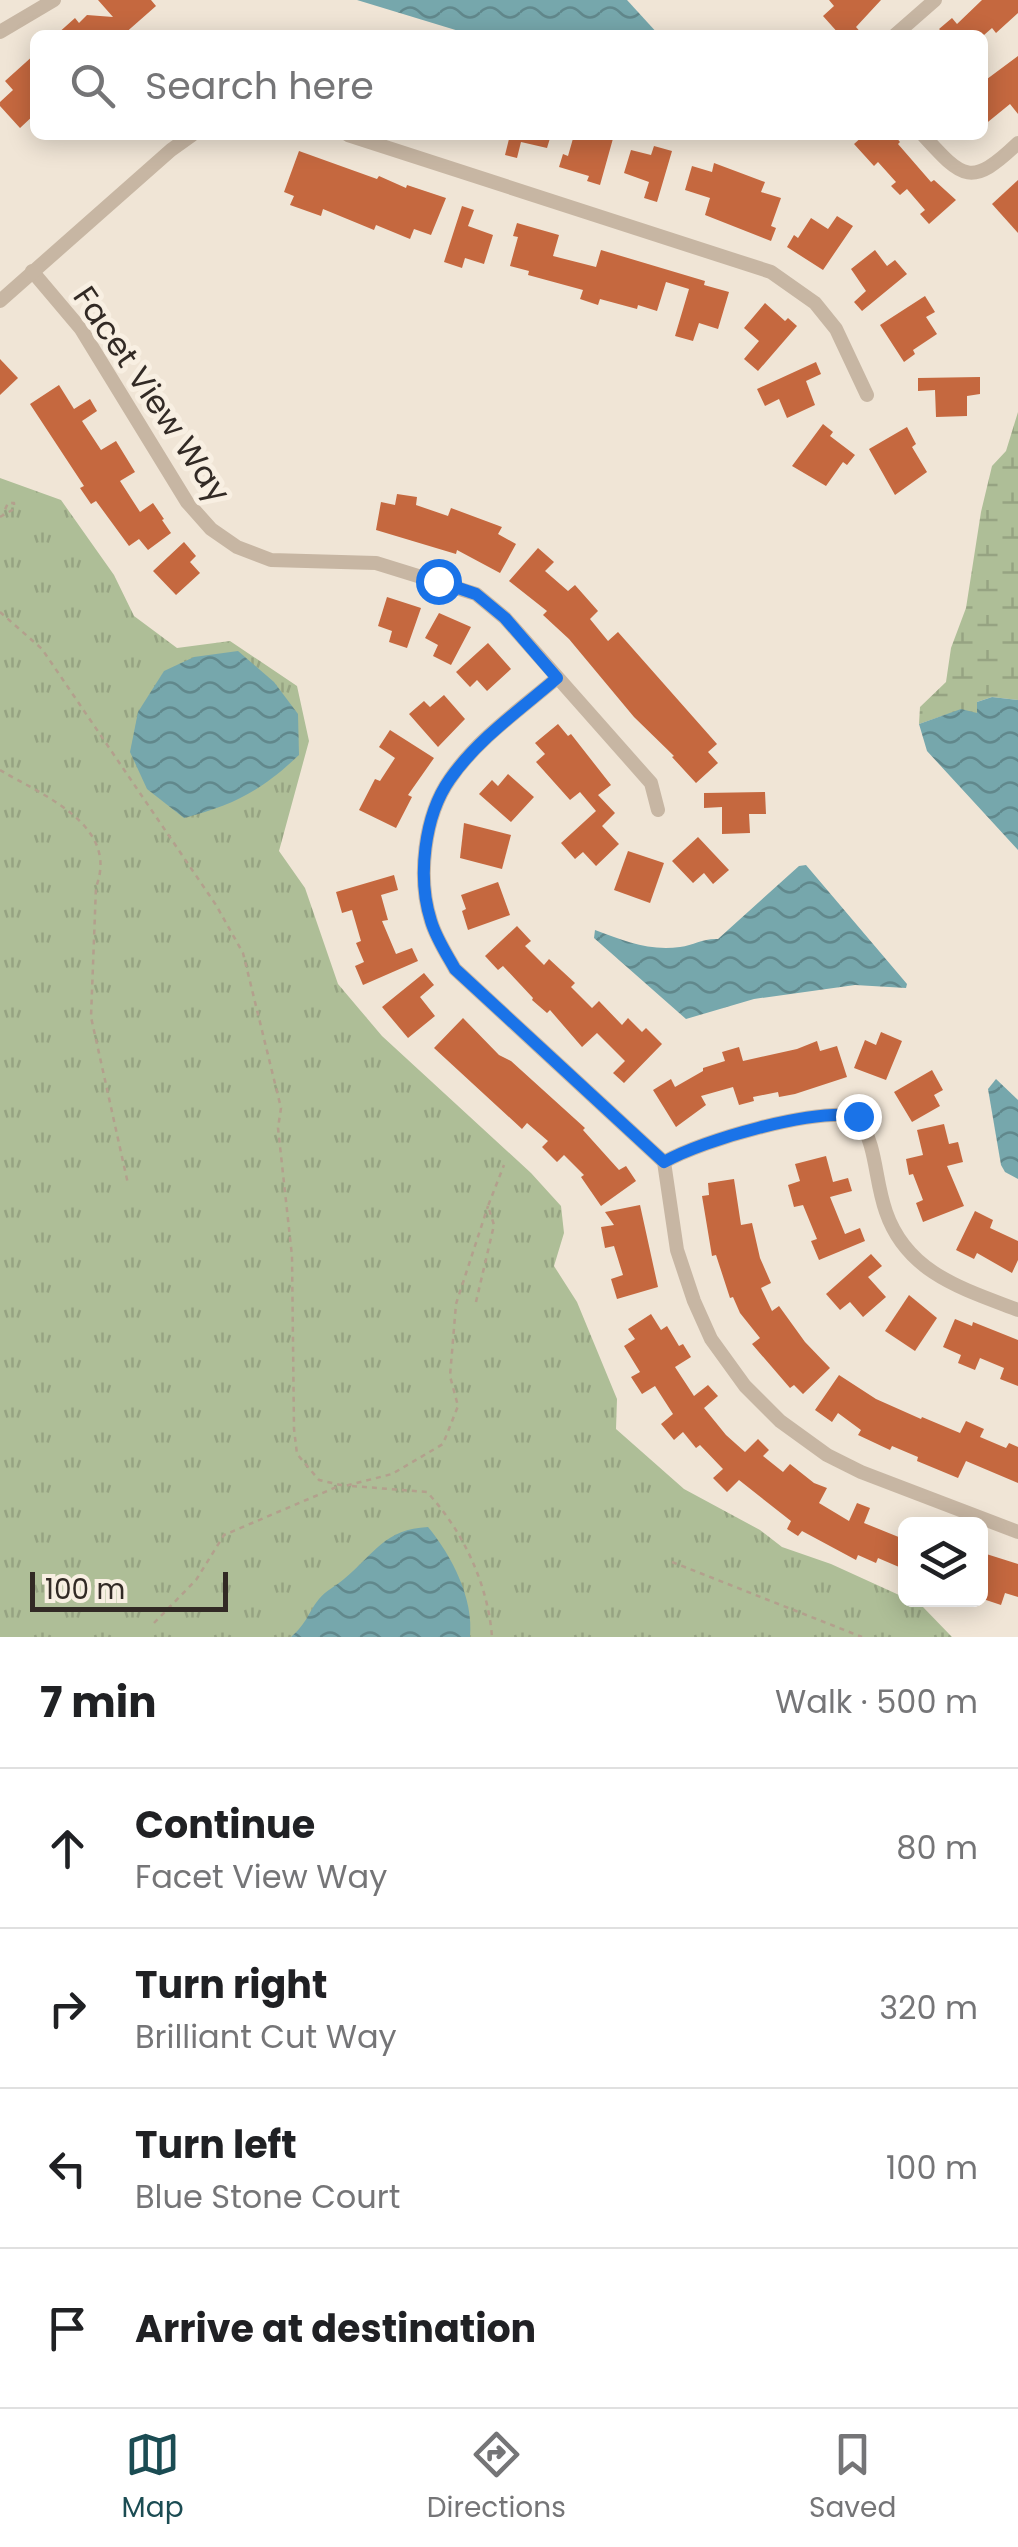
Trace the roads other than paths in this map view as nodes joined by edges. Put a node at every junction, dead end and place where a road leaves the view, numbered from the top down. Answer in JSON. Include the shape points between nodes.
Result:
{"nodes":[{"id":1,"x":54,"y":0,"type":"edge"},
{"id":2,"x":935,"y":0,"type":"edge"},
{"id":3,"x":901,"y":30,"type":"edge"},
{"id":4,"x":0,"y":32,"type":"edge"},
{"id":5,"x":185,"y":140,"type":"edge"},
{"id":6,"x":363,"y":140,"type":"edge"},
{"id":7,"x":928,"y":140,"type":"edge"},
{"id":8,"x":1018,"y":143,"type":"edge"},
{"id":9,"x":32,"y":271,"type":"junction"},
{"id":10,"x":0,"y":301,"type":"edge"},
{"id":11,"x":866,"y":395,"type":"dead end"},
{"id":12,"x":557,"y":678,"type":"junction"},
{"id":13,"x":658,"y":810,"type":"dead end"},
{"id":14,"x":664,"y":1162,"type":"junction"},
{"id":15,"x":1018,"y":1310,"type":"edge"},
{"id":16,"x":1018,"y":1532,"type":"edge"}],
"edges":[{"from":1,"to":4,"type":"street"},
{"from":2,"to":3,"type":"street"},
{"from":5,"to":9,"type":"street"},
{"from":6,"to":11,"type":"street","via":[[771,272],[814,303],[836,329]]},
{"from":7,"to":8,"type":"street","via":[[952,166],[976,173]]},
{"from":9,"to":10,"type":"street"},
{"from":9,"to":12,"type":"street","name":"Facet View Way","via":[[81,329],[210,529],[271,560],[376,563],[476,594]]},
{"from":12,"to":13,"type":"street","name":"Facet View Way","via":[[651,783]]},
{"from":12,"to":14,"type":"street","via":[[476,747],[449,780],[426,842],[424,895],[455,969]]},
{"from":14,"to":15,"type":"street","via":[[726,1137],[836,1112],[858,1116],[869,1134],[885,1211],[904,1247],[956,1287]]},
{"from":14,"to":16,"type":"street","via":[[677,1250],[694,1302],[711,1340],[745,1386],[828,1455]]}]}
